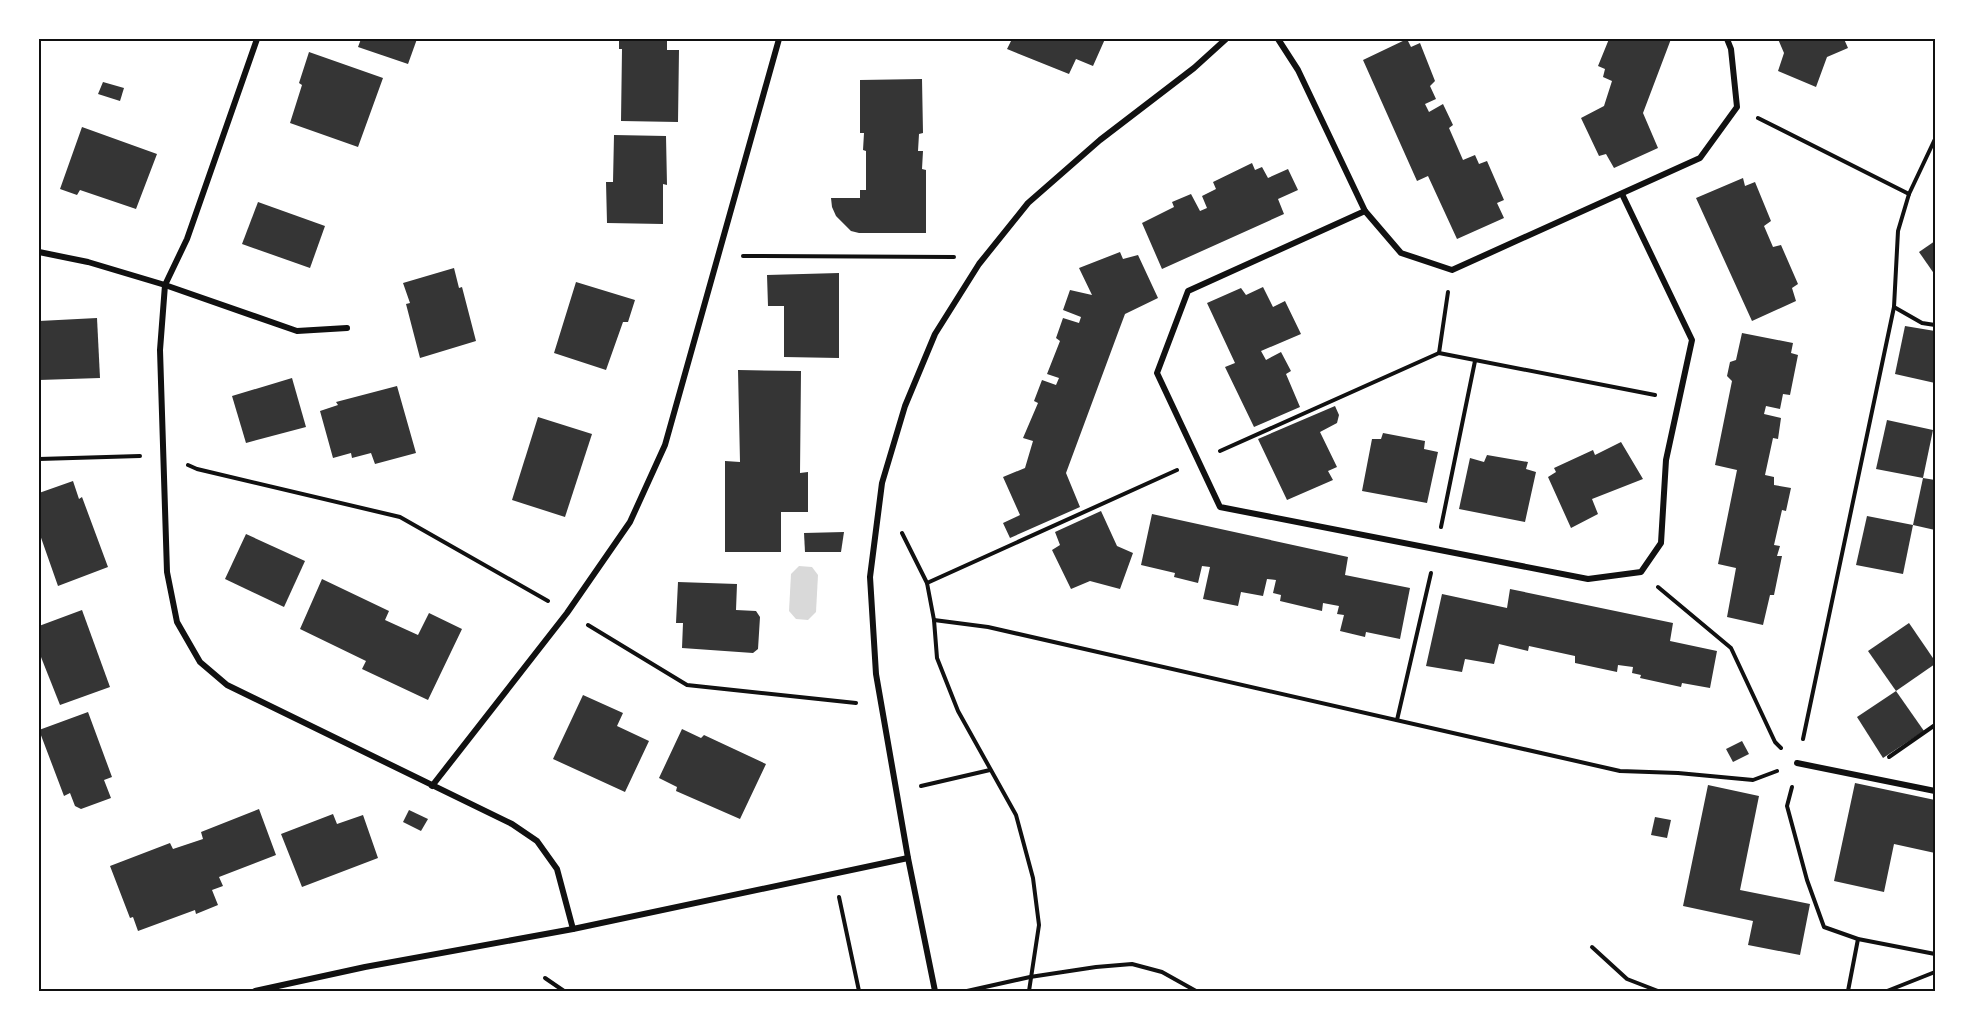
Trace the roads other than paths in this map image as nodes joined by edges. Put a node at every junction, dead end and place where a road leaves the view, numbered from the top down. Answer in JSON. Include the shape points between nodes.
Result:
{"nodes":[{"id":1,"x":257,"y":39,"type":"edge"},
{"id":2,"x":779,"y":39,"type":"edge"},
{"id":3,"x":1226,"y":39,"type":"edge"},
{"id":4,"x":1278,"y":39,"type":"edge"},
{"id":5,"x":1727,"y":39,"type":"edge"},
{"id":6,"x":1622,"y":194,"type":"junction"},
{"id":7,"x":1365,"y":212,"type":"junction"},
{"id":8,"x":39,"y":252,"type":"edge"},
{"id":9,"x":165,"y":285,"type":"junction"},
{"id":10,"x":347,"y":328,"type":"dead end"},
{"id":11,"x":1797,"y":763,"type":"road end"},
{"id":12,"x":432,"y":786,"type":"junction"},
{"id":13,"x":1935,"y":791,"type":"edge"},
{"id":14,"x":908,"y":858,"type":"junction"},
{"id":15,"x":573,"y":930,"type":"junction"},
{"id":16,"x":255,"y":991,"type":"edge"},
{"id":17,"x":935,"y":991,"type":"edge"}],
"edges":[{"from":1,"to":9,"type":"street","via":[[187,239]]},
{"from":2,"to":12,"type":"street","via":[[665,445],[630,522],[567,613]]},
{"from":3,"to":14,"type":"street","via":[[1028,203],[979,264],[935,334],[905,406],[882,483],[870,577],[876,674]]},
{"from":4,"to":7,"type":"street","via":[[1298,70]]},
{"from":5,"to":6,"type":"street","via":[[1737,108],[1700,158]]},
{"from":6,"to":7,"type":"street","via":[[1452,270],[1401,253]]},
{"from":6,"to":7,"type":"street","via":[[1692,340],[1666,460],[1661,543],[1641,572],[1588,579],[1220,507],[1157,373],[1188,291]]},
{"from":8,"to":9,"type":"street"},
{"from":9,"to":10,"type":"street","via":[[297,332]]},
{"from":9,"to":12,"type":"street","via":[[160,350],[167,572],[177,622],[200,662],[228,685]]},
{"from":11,"to":13,"type":"street"},
{"from":12,"to":15,"type":"street","via":[[512,824],[537,841],[558,869]]},
{"from":14,"to":15,"type":"street"},
{"from":14,"to":17,"type":"street"},
{"from":15,"to":16,"type":"street"}]}
